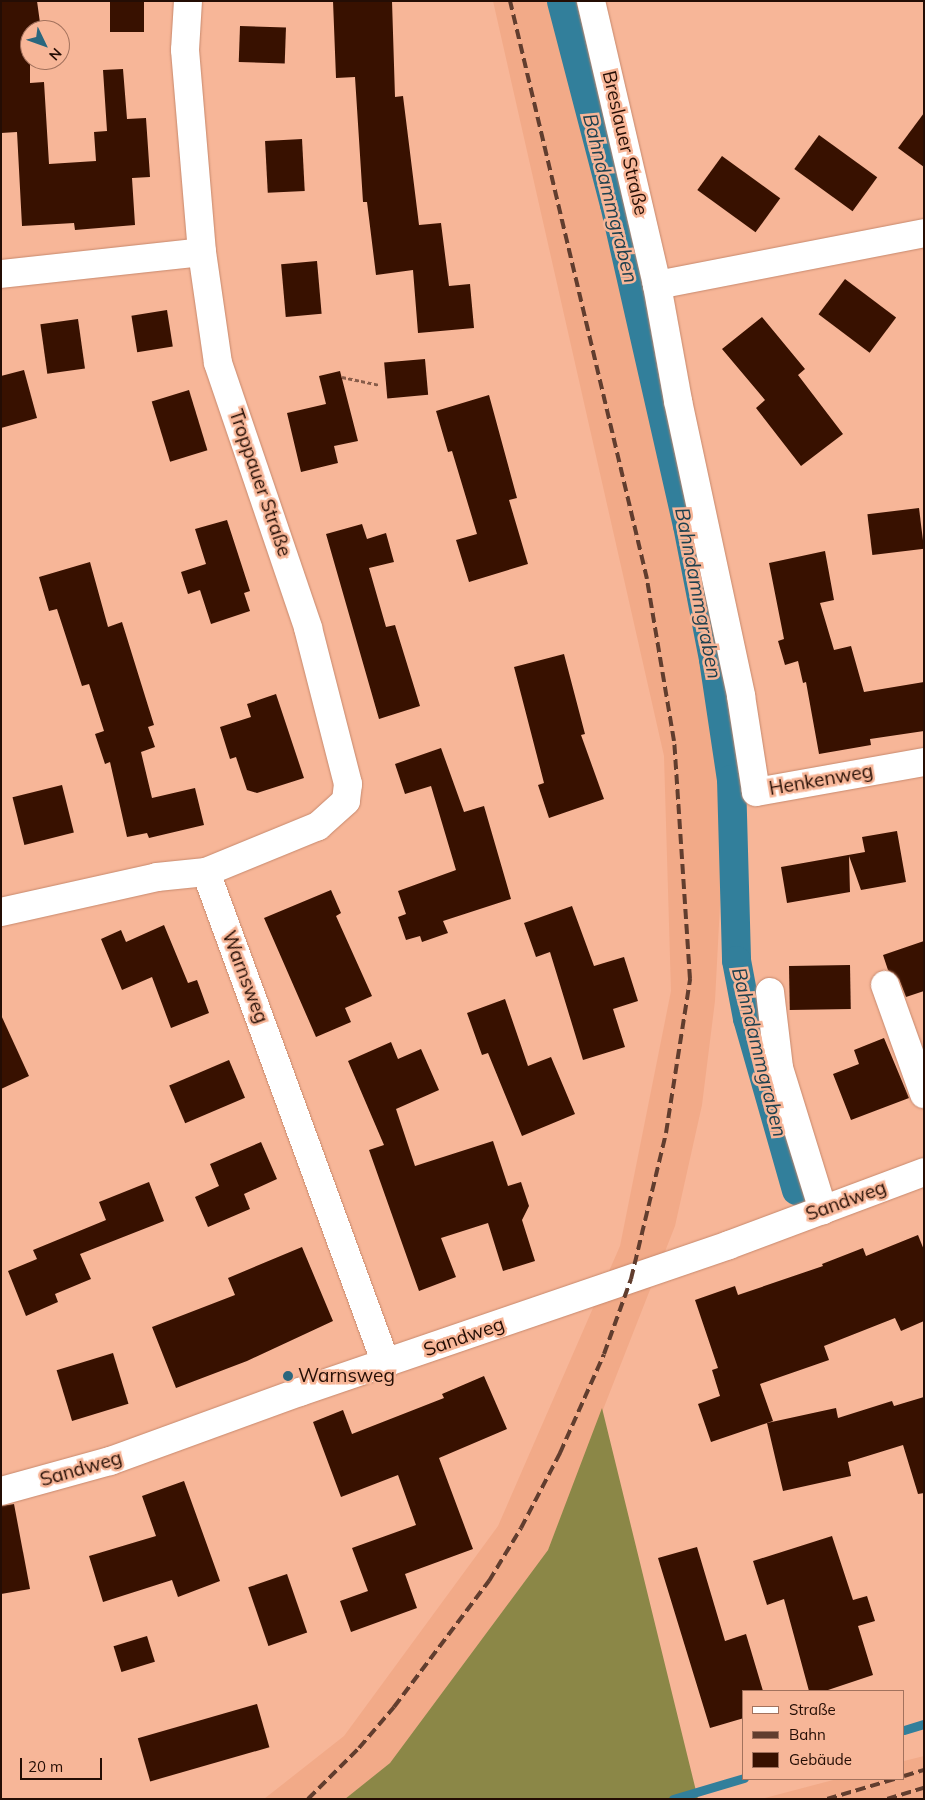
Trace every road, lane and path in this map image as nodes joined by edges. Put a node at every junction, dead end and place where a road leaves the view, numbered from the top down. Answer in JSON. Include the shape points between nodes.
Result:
{"nodes":[{"id":1,"x":188,"y":1,"type":"edge"},
{"id":2,"x":591,"y":1,"type":"edge"},
{"id":3,"x":924,"y":233,"type":"edge"},
{"id":4,"x":202,"y":252,"type":"junction"},
{"id":5,"x":1,"y":274,"type":"edge"},
{"id":6,"x":657,"y":285,"type":"junction"},
{"id":7,"x":342,"y":377,"type":"dead end"},
{"id":8,"x":380,"y":385,"type":"dead end"},
{"id":9,"x":678,"y":400,"type":"joint"},
{"id":10,"x":924,"y":762,"type":"edge"},
{"id":11,"x":206,"y":872,"type":"junction"},
{"id":12,"x":1,"y":912,"type":"edge"},
{"id":13,"x":885,"y":985,"type":"dead end"},
{"id":14,"x":770,"y":992,"type":"dead end"},
{"id":15,"x":924,"y":1094,"type":"edge"},
{"id":16,"x":924,"y":1172,"type":"edge"},
{"id":17,"x":823,"y":1210,"type":"junction"},
{"id":18,"x":386,"y":1364,"type":"junction"},
{"id":19,"x":1,"y":1491,"type":"edge"}],
"edges":[{"from":1,"to":4,"type":"street","name":"Troppauer Straße","via":[[185,50]]},
{"from":2,"to":6,"type":"street","name":"Breslauer Straße"},
{"from":3,"to":6,"type":"street"},
{"from":4,"to":5,"type":"street"},
{"from":4,"to":11,"type":"street","name":"Troppauer Straße","via":[[218,363],[309,632],[348,784],[346,801],[318,826]]},
{"from":6,"to":9,"type":"street","name":"Breslauer Straße"},
{"from":7,"to":8,"type":"path"},
{"from":9,"to":10,"type":"street","name":"Henkenweg","via":[[741,696],[756,792]]},
{"from":11,"to":12,"type":"street","via":[[157,877]]},
{"from":11,"to":18,"type":"street","name":"Warnsweg"},
{"from":13,"to":15,"type":"street"},
{"from":14,"to":17,"type":"street","via":[[779,1068]]},
{"from":16,"to":17,"type":"street","name":"Sandweg"},
{"from":17,"to":18,"type":"street","name":"Sandweg"},
{"from":18,"to":19,"type":"street","name":"Sandweg","via":[[110,1461]]}]}
